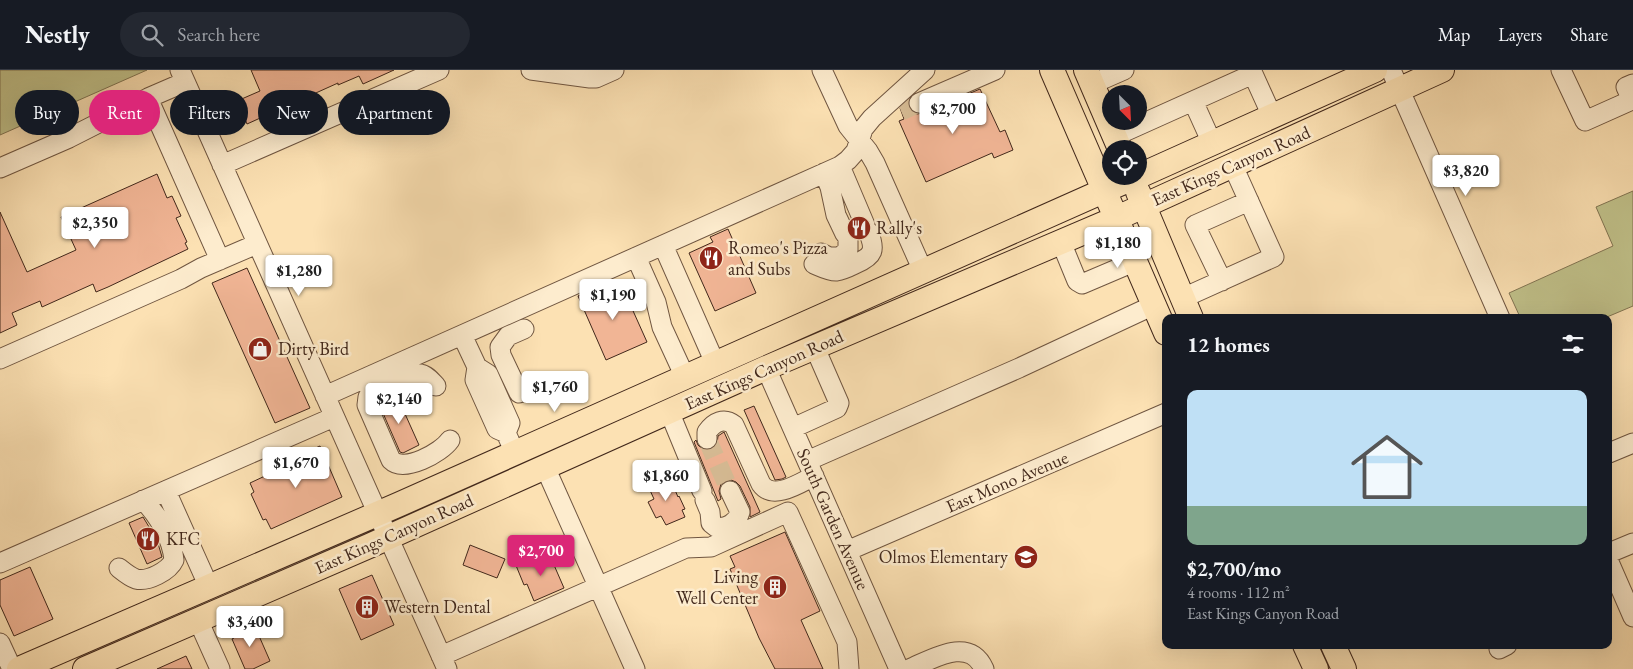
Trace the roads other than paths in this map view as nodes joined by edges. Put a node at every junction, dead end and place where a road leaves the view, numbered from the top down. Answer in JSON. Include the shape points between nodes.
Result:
{"nodes":[{"id":1,"x":439,"y":70,"type":"edge"},
{"id":2,"x":531,"y":70,"type":"edge"},
{"id":3,"x":614,"y":70,"type":"edge"},
{"id":4,"x":822,"y":70,"type":"edge"},
{"id":5,"x":925,"y":70,"type":"edge"},
{"id":6,"x":995,"y":70,"type":"edge"},
{"id":7,"x":1052,"y":70,"type":"edge"},
{"id":8,"x":1124,"y":70,"type":"edge"},
{"id":9,"x":1375,"y":70,"type":"edge"},
{"id":10,"x":1442,"y":70,"type":"edge"},
{"id":11,"x":1560,"y":70,"type":"edge"},
{"id":12,"x":560,"y":72,"type":"edge"},
{"id":13,"x":182,"y":76,"type":"edge"},
{"id":14,"x":1089,"y":77,"type":"edge"},
{"id":15,"x":1395,"y":80,"type":"edge"},
{"id":16,"x":1633,"y":84,"type":"edge"},
{"id":17,"x":160,"y":90,"type":"edge"},
{"id":18,"x":1192,"y":101,"type":"junction"},
{"id":19,"x":919,"y":103,"type":"tunnel mouth"},
{"id":20,"x":1272,"y":116,"type":"junction"},
{"id":21,"x":160,"y":125,"type":"edge"},
{"id":22,"x":89,"y":128,"type":"edge"},
{"id":23,"x":860,"y":140,"type":"junction"},
{"id":24,"x":1117,"y":140,"type":"edge"},
{"id":25,"x":1123,"y":140,"type":"edge"},
{"id":26,"x":1212,"y":143,"type":"junction"},
{"id":27,"x":222,"y":165,"type":"junction"},
{"id":28,"x":1233,"y":166,"type":"junction"},
{"id":29,"x":0,"y":168,"type":"edge"},
{"id":30,"x":832,"y":169,"type":"junction"},
{"id":31,"x":1147,"y":172,"type":"edge"},
{"id":32,"x":1118,"y":185,"type":"edge"},
{"id":33,"x":1137,"y":185,"type":"edge"},
{"id":34,"x":1105,"y":191,"type":"junction"},
{"id":35,"x":1249,"y":201,"type":"junction"},
{"id":36,"x":1144,"y":206,"type":"junction"},
{"id":37,"x":1117,"y":218,"type":"junction"},
{"id":38,"x":1061,"y":242,"type":"junction"},
{"id":39,"x":257,"y":244,"type":"junction"},
{"id":40,"x":663,"y":245,"type":"junction"},
{"id":41,"x":636,"y":257,"type":"junction"},
{"id":42,"x":220,"y":260,"type":"junction"},
{"id":43,"x":1136,"y":261,"type":"junction"},
{"id":44,"x":923,"y":272,"type":"junction"},
{"id":45,"x":1222,"y":280,"type":"junction"},
{"id":46,"x":1154,"y":305,"type":"junction"},
{"id":47,"x":1187,"y":308,"type":"edge"},
{"id":48,"x":1498,"y":314,"type":"edge"},
{"id":49,"x":1162,"y":323,"type":"edge"},
{"id":50,"x":524,"y":329,"type":"dead end"},
{"id":51,"x":462,"y":335,"type":"junction"},
{"id":52,"x":815,"y":348,"type":"junction"},
{"id":53,"x":0,"y":359,"type":"edge"},
{"id":54,"x":715,"y":363,"type":"junction"},
{"id":55,"x":766,"y":368,"type":"junction"},
{"id":56,"x":685,"y":377,"type":"junction"},
{"id":57,"x":436,"y":386,"type":"dead end"},
{"id":58,"x":519,"y":393,"type":"dead end"},
{"id":59,"x":325,"y":396,"type":"junction"},
{"id":60,"x":669,"y":411,"type":"junction"},
{"id":61,"x":1162,"y":415,"type":"edge"},
{"id":62,"x":334,"y":417,"type":"junction"},
{"id":63,"x":793,"y":428,"type":"junction"},
{"id":64,"x":707,"y":439,"type":"dead end"},
{"id":65,"x":450,"y":440,"type":"dead end"},
{"id":66,"x":1633,"y":442,"type":"edge"},
{"id":67,"x":511,"y":443,"type":"junction"},
{"id":68,"x":1612,"y":452,"type":"edge"},
{"id":69,"x":545,"y":467,"type":"junction"},
{"id":70,"x":811,"y":468,"type":"junction"},
{"id":71,"x":166,"y":491,"type":"junction"},
{"id":72,"x":730,"y":491,"type":"tunnel mouth"},
{"id":73,"x":143,"y":500,"type":"junction"},
{"id":74,"x":377,"y":514,"type":"junction"},
{"id":75,"x":387,"y":537,"type":"junction"},
{"id":76,"x":1633,"y":543,"type":"edge"},
{"id":77,"x":847,"y":551,"type":"junction"},
{"id":78,"x":1612,"y":553,"type":"edge"},
{"id":79,"x":0,"y":563,"type":"edge"},
{"id":80,"x":119,"y":568,"type":"dead end"},
{"id":81,"x":1612,"y":576,"type":"edge"},
{"id":82,"x":598,"y":586,"type":"junction"},
{"id":83,"x":209,"y":587,"type":"junction"},
{"id":84,"x":1616,"y":595,"type":"edge"},
{"id":85,"x":1633,"y":617,"type":"edge"},
{"id":86,"x":198,"y":620,"type":"junction"},
{"id":87,"x":0,"y":643,"type":"edge"},
{"id":88,"x":1307,"y":649,"type":"edge"},
{"id":89,"x":1335,"y":649,"type":"edge"},
{"id":90,"x":124,"y":661,"type":"edge"},
{"id":91,"x":444,"y":662,"type":"edge"},
{"id":92,"x":944,"y":662,"type":"edge"},
{"id":93,"x":908,"y":668,"type":"edge"},
{"id":94,"x":12,"y":669,"type":"edge"},
{"id":95,"x":19,"y":669,"type":"edge"},
{"id":96,"x":86,"y":669,"type":"edge"},
{"id":97,"x":220,"y":669,"type":"edge"},
{"id":98,"x":635,"y":669,"type":"edge"},
{"id":99,"x":849,"y":669,"type":"edge"},
{"id":100,"x":984,"y":669,"type":"edge"},
{"id":101,"x":1316,"y":669,"type":"edge"},
{"id":102,"x":1344,"y":669,"type":"edge"}],
"edges":[{"from":1,"to":27,"type":"street"},
{"from":2,"to":12,"type":"street"},
{"from":3,"to":12,"type":"street","via":[[596,78]]},
{"from":4,"to":23,"type":"street","via":[[843,117]]},
{"from":5,"to":23,"type":"street","via":[[894,108],[867,124]]},
{"from":6,"to":19,"type":"street"},
{"from":7,"to":34,"type":"main road"},
{"from":8,"to":14,"type":"street"},
{"from":9,"to":20,"type":"main road","name":"East Kings Canyon Road"},
{"from":10,"to":15,"type":"main road","name":"East Kings Canyon Road"},
{"from":11,"to":16,"type":"street","via":[[1585,120],[1632,100],[1626,87]]},
{"from":13,"to":17,"type":"street"},
{"from":13,"to":27,"type":"street"},
{"from":14,"to":24,"type":"main road"},
{"from":15,"to":28,"type":"main road","name":"East Kings Canyon Road"},
{"from":15,"to":48,"type":"street"},
{"from":18,"to":20,"type":"street","via":[[1253,74]]},
{"from":18,"to":25,"type":"street"},
{"from":18,"to":26,"type":"street"},
{"from":20,"to":26,"type":"main road","name":"East Kings Canyon Road"},
{"from":21,"to":42,"type":"street"},
{"from":22,"to":29,"type":"street"},
{"from":23,"to":30,"type":"street","via":[[856,152]]},
{"from":23,"to":44,"type":"street","via":[[875,163]]},
{"from":26,"to":31,"type":"main road","name":"East Kings Canyon Road"},
{"from":27,"to":39,"type":"street"},
{"from":28,"to":35,"type":"street"},
{"from":28,"to":36,"type":"main road","name":"East Kings Canyon Road"},
{"from":30,"to":30,"type":"street","via":[[872,242],[872,250],[865,260],[838,271],[829,270],[818,258],[840,257],[848,250],[830,187]]},
{"from":30,"to":40,"type":"street"},
{"from":32,"to":34,"type":"main road","name":"East Kings Canyon Road"},
{"from":33,"to":36,"type":"main road"},
{"from":34,"to":37,"type":"main road"},
{"from":34,"to":44,"type":"main road","name":"East Kings Canyon Road"},
{"from":35,"to":45,"type":"street","via":[[1274,257]]},
{"from":35,"to":45,"type":"street","via":[[1195,225]]},
{"from":36,"to":37,"type":"main road","name":"East Kings Canyon Road"},
{"from":36,"to":47,"type":"main road"},
{"from":37,"to":38,"type":"main road","name":"East Kings Canyon Road"},
{"from":37,"to":43,"type":"main road"},
{"from":38,"to":43,"type":"street","via":[[1077,281],[1082,284]]},
{"from":38,"to":52,"type":"main road","name":"East Kings Canyon Road"},
{"from":39,"to":42,"type":"street"},
{"from":39,"to":59,"type":"street"},
{"from":40,"to":41,"type":"street"},
{"from":40,"to":54,"type":"street"},
{"from":41,"to":51,"type":"street"},
{"from":41,"to":56,"type":"street"},
{"from":42,"to":53,"type":"street"},
{"from":43,"to":46,"type":"main road"},
{"from":44,"to":54,"type":"main road","name":"East Kings Canyon Road"},
{"from":45,"to":47,"type":"street"},
{"from":46,"to":49,"type":"main road"},
{"from":46,"to":70,"type":"street"},
{"from":50,"to":58,"type":"street","via":[[508,336],[500,347]]},
{"from":51,"to":59,"type":"street"},
{"from":51,"to":67,"type":"street","via":[[477,367],[488,374],[510,423]]},
{"from":52,"to":55,"type":"main road","name":"East Kings Canyon Road"},
{"from":52,"to":63,"type":"street","via":[[839,403],[830,412]]},
{"from":54,"to":56,"type":"main road","name":"East Kings Canyon Road"},
{"from":55,"to":60,"type":"main road","name":"East Kings Canyon Road"},
{"from":55,"to":63,"type":"street","name":"South Garden Avenue"},
{"from":56,"to":67,"type":"main road","name":"East Kings Canyon Road"},
{"from":57,"to":65,"type":"street","via":[[421,374],[410,375],[370,394],[366,400],[368,409],[394,463],[409,464],[437,452]]},
{"from":59,"to":62,"type":"street"},
{"from":60,"to":69,"type":"main road","name":"East Kings Canyon Road"},
{"from":60,"to":72,"type":"street","via":[[704,495],[711,523],[716,527],[726,527],[740,512]]},
{"from":61,"to":77,"type":"street","name":"East Mono Avenue"},
{"from":62,"to":71,"type":"street"},
{"from":62,"to":74,"type":"street"},
{"from":63,"to":70,"type":"street","name":"South Garden Avenue"},
{"from":64,"to":70,"type":"street","via":[[707,432],[714,424],[724,421],[734,425],[761,484],[768,490],[784,490]]},
{"from":66,"to":68,"type":"street"},
{"from":67,"to":74,"type":"main road","name":"East Kings Canyon Road"},
{"from":69,"to":75,"type":"main road","name":"East Kings Canyon Road"},
{"from":69,"to":82,"type":"street"},
{"from":70,"to":77,"type":"street","name":"South Garden Avenue"},
{"from":71,"to":73,"type":"street"},
{"from":71,"to":83,"type":"street"},
{"from":73,"to":79,"type":"street"},
{"from":73,"to":80,"type":"street","via":[[158,516],[174,560],[166,570],[144,579],[133,578]]},
{"from":74,"to":75,"type":"street"},
{"from":74,"to":83,"type":"main road","name":"East Kings Canyon Road"},
{"from":75,"to":86,"type":"main road","name":"East Kings Canyon Road"},
{"from":75,"to":91,"type":"street"},
{"from":76,"to":78,"type":"street"},
{"from":77,"to":93,"type":"street","name":"South Garden Avenue"},
{"from":81,"to":84,"type":"street"},
{"from":82,"to":91,"type":"street"},
{"from":82,"to":98,"type":"street"},
{"from":82,"to":99,"type":"street","via":[[686,548],[711,547],[788,512],[847,642]]},
{"from":83,"to":95,"type":"main road","name":"East Kings Canyon Road"},
{"from":84,"to":85,"type":"street"},
{"from":86,"to":90,"type":"main road","name":"East Kings Canyon Road"},
{"from":86,"to":97,"type":"street"},
{"from":87,"to":94,"type":"street"},
{"from":88,"to":101,"type":"main road"},
{"from":89,"to":102,"type":"main road"},
{"from":90,"to":96,"type":"main road","name":"East Kings Canyon Road"},
{"from":92,"to":93,"type":"street"},
{"from":92,"to":100,"type":"street","via":[[948,652],[970,653]]}]}
